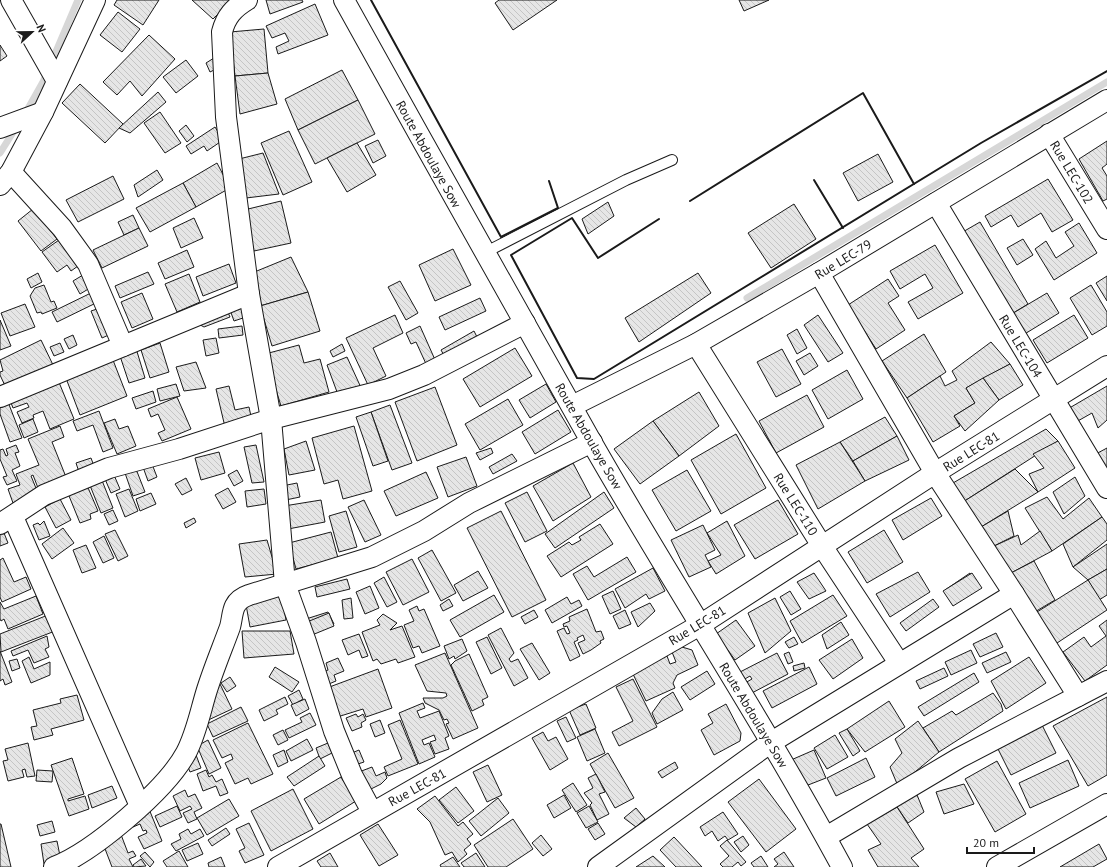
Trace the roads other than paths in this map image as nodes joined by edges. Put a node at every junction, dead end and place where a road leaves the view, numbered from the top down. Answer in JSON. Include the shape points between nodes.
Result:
{"nodes":[{"id":1,"x":11,"y":0,"type":"edge"},
{"id":2,"x":95,"y":0,"type":"edge"},
{"id":3,"x":247,"y":0,"type":"edge"},
{"id":4,"x":344,"y":0,"type":"edge"},
{"id":5,"x":57,"y":81,"type":"junction"},
{"id":6,"x":1107,"y":100,"type":"edge"},
{"id":7,"x":43,"y":112,"type":"junction"},
{"id":8,"x":0,"y":128,"type":"edge"},
{"id":9,"x":1049,"y":134,"type":"junction"},
{"id":10,"x":672,"y":160,"type":"dead end"},
{"id":11,"x":6,"y":178,"type":"edge"},
{"id":12,"x":936,"y":203,"type":"junction"},
{"id":13,"x":1107,"y":230,"type":"edge"},
{"id":14,"x":484,"y":253,"type":"junction"},
{"id":15,"x":819,"y":273,"type":"junction"},
{"id":16,"x":249,"y":294,"type":"junction"},
{"id":17,"x":525,"y":323,"type":"junction"},
{"id":18,"x":696,"y":344,"type":"junction"},
{"id":19,"x":123,"y":346,"type":"junction"},
{"id":20,"x":1107,"y":366,"type":"edge"},
{"id":21,"x":2,"y":391,"type":"edge"},
{"id":22,"x":1053,"y":400,"type":"junction"},
{"id":23,"x":572,"y":406,"type":"junction"},
{"id":24,"x":271,"y":419,"type":"junction"},
{"id":25,"x":592,"y":442,"type":"junction"},
{"id":26,"x":935,"y":474,"type":"junction"},
{"id":27,"x":1107,"y":488,"type":"edge"},
{"id":28,"x":6,"y":521,"type":"edge"},
{"id":29,"x":822,"y":546,"type":"junction"},
{"id":30,"x":285,"y":584,"type":"junction"},
{"id":31,"x":1014,"y":594,"type":"junction"},
{"id":32,"x":700,"y":625,"type":"junction"},
{"id":33,"x":899,"y":663,"type":"junction"},
{"id":34,"x":1107,"y":682,"type":"edge"},
{"id":35,"x":1078,"y":696,"type":"junction"},
{"id":36,"x":770,"y":743,"type":"junction"},
{"id":37,"x":1107,"y":804,"type":"edge"},
{"id":38,"x":140,"y":806,"type":"junction"},
{"id":39,"x":372,"y":812,"type":"junction"},
{"id":40,"x":826,"y":837,"type":"junction"},
{"id":41,"x":54,"y":867,"type":"edge"},
{"id":42,"x":278,"y":867,"type":"edge"},
{"id":43,"x":598,"y":867,"type":"edge"},
{"id":44,"x":842,"y":867,"type":"edge"},
{"id":45,"x":997,"y":867,"type":"edge"}],
"edges":[{"from":1,"to":5,"type":"street"},
{"from":2,"to":5,"type":"street"},
{"from":3,"to":16,"type":"street","via":[[237,6],[225,20],[222,32],[226,117]]},
{"from":4,"to":14,"type":"street","name":"Route Abdoulaye Sow"},
{"from":5,"to":7,"type":"street"},
{"from":6,"to":9,"type":"street","name":"Rue LEC-79"},
{"from":7,"to":8,"type":"street"},
{"from":7,"to":11,"type":"street"},
{"from":9,"to":12,"type":"street","name":"Rue LEC-79"},
{"from":9,"to":13,"type":"street","name":"Rue LEC-102"},
{"from":10,"to":14,"type":"lane","via":[[626,180]]},
{"from":11,"to":19,"type":"street","via":[[62,228],[88,264]]},
{"from":12,"to":15,"type":"street","name":"Rue LEC-79"},
{"from":12,"to":22,"type":"street","name":"Rue LEC-104"},
{"from":14,"to":17,"type":"street","name":"Route Abdoulaye Sow"},
{"from":15,"to":18,"type":"street","name":"Rue LEC-79"},
{"from":15,"to":26,"type":"street"},
{"from":16,"to":19,"type":"street"},
{"from":16,"to":24,"type":"street"},
{"from":17,"to":23,"type":"street","name":"Route Abdoulaye Sow"},
{"from":17,"to":24,"type":"street","via":[[424,375],[389,389]]},
{"from":18,"to":23,"type":"street","name":"Rue LEC-79"},
{"from":18,"to":29,"type":"street","name":"Rue LEC-110"},
{"from":19,"to":21,"type":"street"},
{"from":20,"to":22,"type":"street","name":"Rue LEC-81"},
{"from":22,"to":26,"type":"street","name":"Rue LEC-81"},
{"from":22,"to":27,"type":"street","name":"Rue LEC-104"},
{"from":23,"to":25,"type":"street","name":"Route Abdoulaye Sow"},
{"from":24,"to":28,"type":"street","via":[[179,449],[109,468],[44,495]]},
{"from":24,"to":30,"type":"street"},
{"from":25,"to":30,"type":"street","via":[[469,503],[424,531],[372,557]]},
{"from":25,"to":32,"type":"street","name":"Route Abdoulaye Sow"},
{"from":26,"to":29,"type":"street","name":"Rue LEC-81"},
{"from":26,"to":31,"type":"street"},
{"from":28,"to":38,"type":"street"},
{"from":29,"to":32,"type":"street","name":"Rue LEC-81"},
{"from":29,"to":33,"type":"street","name":"Rue LEC-110"},
{"from":30,"to":38,"type":"street","via":[[248,595],[240,599],[235,606],[197,726],[185,753],[172,774]]},
{"from":30,"to":39,"type":"street","via":[[334,731],[352,775]]},
{"from":31,"to":33,"type":"street"},
{"from":31,"to":35,"type":"street"},
{"from":32,"to":36,"type":"street","name":"Route Abdoulaye Sow"},
{"from":32,"to":39,"type":"street","name":"Rue LEC-81"},
{"from":33,"to":36,"type":"street"},
{"from":34,"to":35,"type":"street"},
{"from":35,"to":40,"type":"street","via":[[959,758]]},
{"from":36,"to":40,"type":"street","name":"Route Abdoulaye Sow"},
{"from":36,"to":43,"type":"street"},
{"from":37,"to":45,"type":"street"},
{"from":38,"to":41,"type":"street","via":[[106,835],[68,861]]},
{"from":39,"to":42,"type":"street","name":"Rue LEC-81"},
{"from":40,"to":44,"type":"street","name":"Route Abdoulaye Sow"}]}
